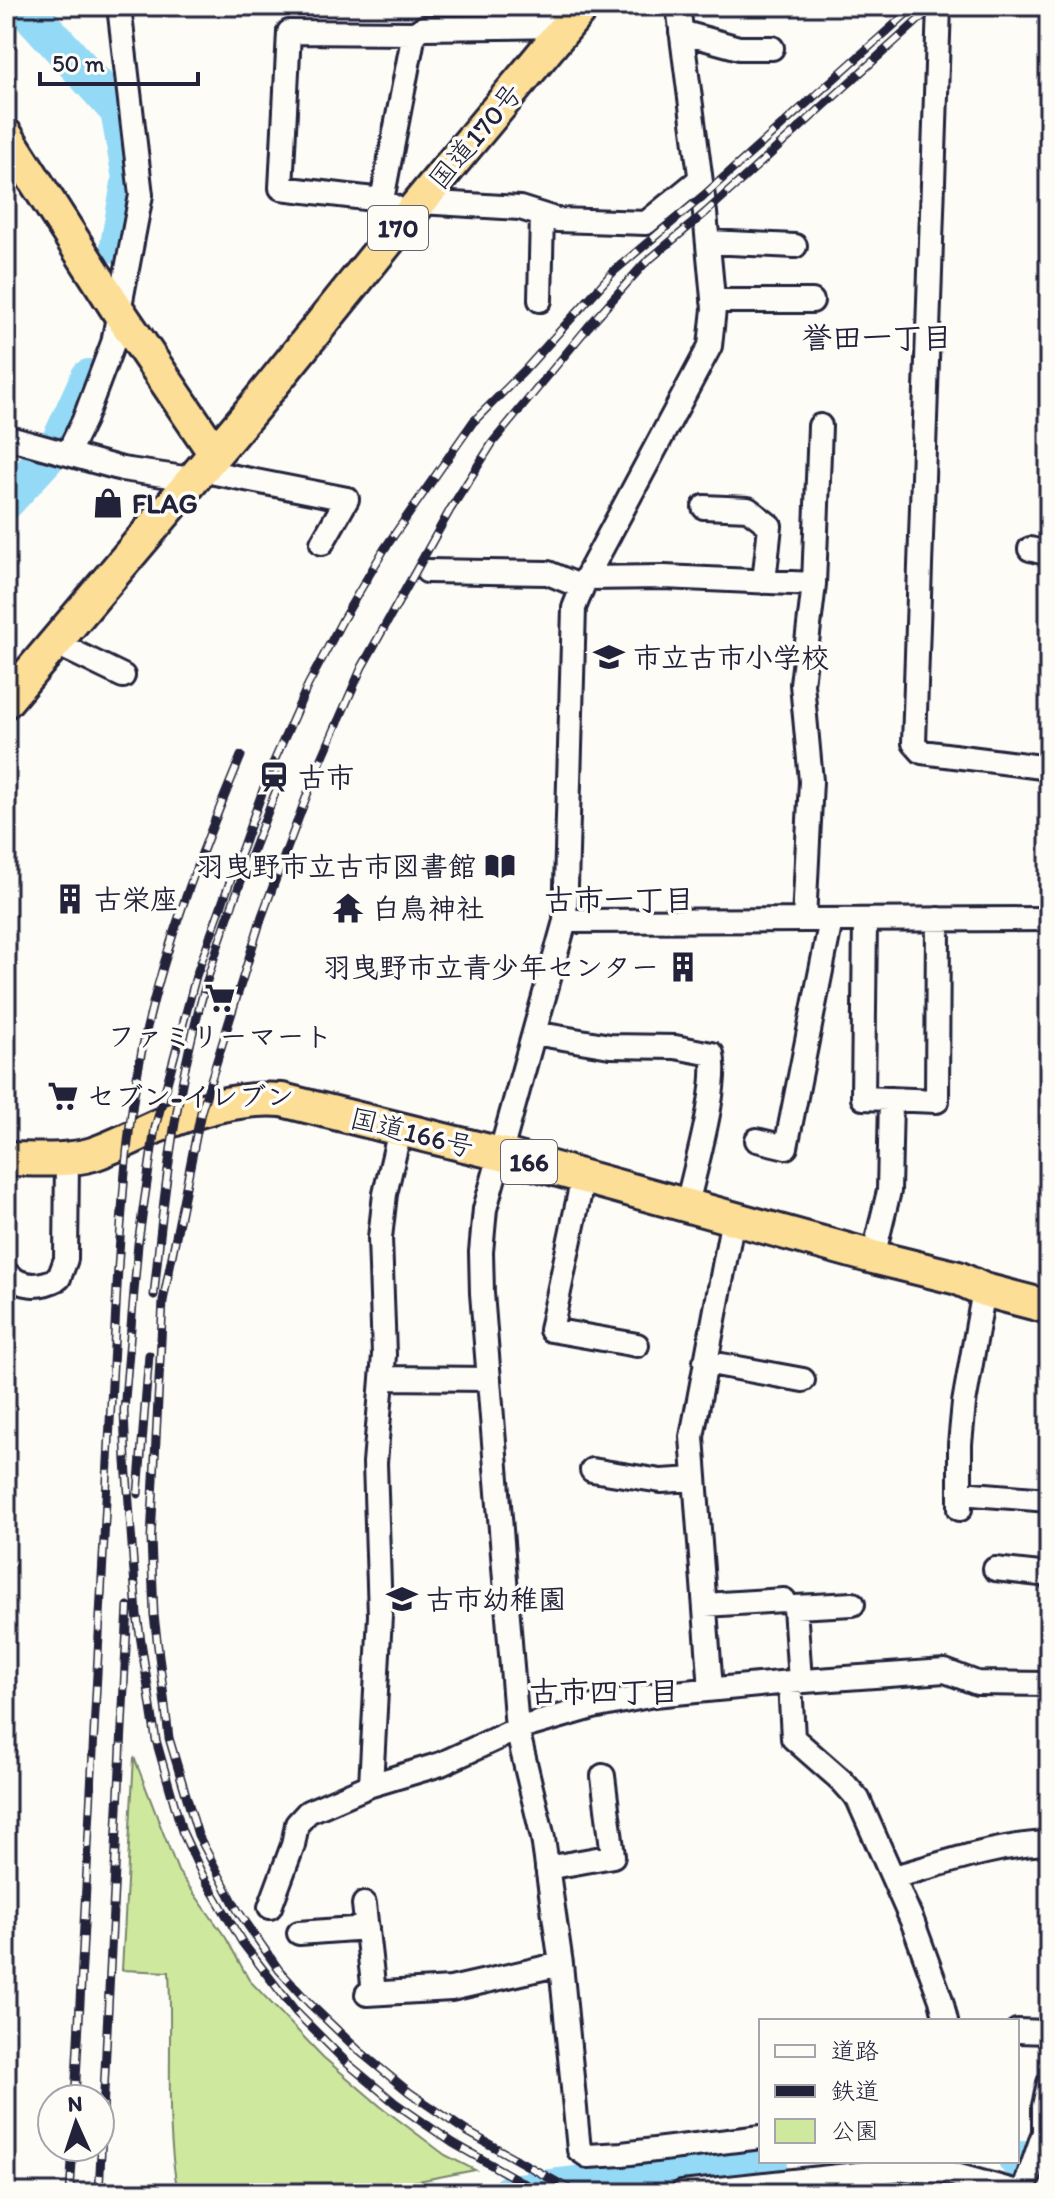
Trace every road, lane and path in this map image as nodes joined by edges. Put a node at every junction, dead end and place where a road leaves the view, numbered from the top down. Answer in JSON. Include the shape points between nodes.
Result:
{"nodes":[{"id":1,"x":119,"y":6,"type":"edge"},
{"id":2,"x":678,"y":6,"type":"edge"},
{"id":3,"x":939,"y":6,"type":"edge"},
{"id":4,"x":575,"y":16,"type":"edge"},
{"id":5,"x":681,"y":32,"type":"junction"},
{"id":6,"x":414,"y":33,"type":"junction"},
{"id":7,"x":772,"y":48,"type":"dead end"},
{"id":8,"x":6,"y":135,"type":"edge"},
{"id":9,"x":700,"y":179,"type":"junction"},
{"id":10,"x":403,"y":205,"type":"junction"},
{"id":11,"x":542,"y":215,"type":"junction"},
{"id":12,"x":708,"y":242,"type":"junction"},
{"id":13,"x":795,"y":246,"type":"dead end"},
{"id":14,"x":540,"y":300,"type":"dead end"},
{"id":15,"x":713,"y":301,"type":"junction"},
{"id":16,"x":812,"y":301,"type":"dead end"},
{"id":17,"x":119,"y":312,"type":"junction"},
{"id":18,"x":820,"y":426,"type":"dead end"},
{"id":19,"x":6,"y":437,"type":"edge"},
{"id":20,"x":59,"y":451,"type":"junction"},
{"id":21,"x":203,"y":465,"type":"junction"},
{"id":22,"x":704,"y":507,"type":"dead end"},
{"id":23,"x":322,"y":543,"type":"dead end"},
{"id":24,"x":427,"y":571,"type":"dead end"},
{"id":25,"x":584,"y":582,"type":"junction"},
{"id":26,"x":764,"y":582,"type":"junction"},
{"id":27,"x":814,"y":584,"type":"junction"},
{"id":28,"x":53,"y":642,"type":"junction"},
{"id":29,"x":123,"y":676,"type":"dead end"},
{"id":30,"x":6,"y":701,"type":"edge"},
{"id":31,"x":1049,"y":768,"type":"edge"},
{"id":32,"x":938,"y":919,"type":"junction"},
{"id":33,"x":1049,"y":919,"type":"edge"},
{"id":34,"x":804,"y":920,"type":"junction"},
{"id":35,"x":831,"y":920,"type":"junction"},
{"id":36,"x":865,"y":920,"type":"junction"},
{"id":37,"x":565,"y":921,"type":"junction"},
{"id":38,"x":534,"y":1033,"type":"junction"},
{"id":39,"x":891,"y":1099,"type":"junction"},
{"id":40,"x":400,"y":1130,"type":"junction"},
{"id":41,"x":757,"y":1140,"type":"dead end"},
{"id":42,"x":501,"y":1154,"type":"junction"},
{"id":43,"x":6,"y":1159,"type":"edge"},
{"id":44,"x":67,"y":1159,"type":"junction"},
{"id":45,"x":583,"y":1177,"type":"junction"},
{"id":46,"x":687,"y":1205,"type":"junction"},
{"id":47,"x":733,"y":1218,"type":"junction"},
{"id":48,"x":873,"y":1257,"type":"junction"},
{"id":49,"x":6,"y":1273,"type":"edge"},
{"id":50,"x":984,"y":1290,"type":"junction"},
{"id":51,"x":1049,"y":1307,"type":"edge"},
{"id":52,"x":637,"y":1345,"type":"dead end"},
{"id":53,"x":705,"y":1362,"type":"junction"},
{"id":54,"x":382,"y":1378,"type":"junction"},
{"id":55,"x":489,"y":1379,"type":"junction"},
{"id":56,"x":803,"y":1380,"type":"dead end"},
{"id":57,"x":592,"y":1470,"type":"dead end"},
{"id":58,"x":695,"y":1479,"type":"junction"},
{"id":59,"x":1049,"y":1500,"type":"edge"},
{"id":60,"x":995,"y":1569,"type":"dead end"},
{"id":61,"x":1049,"y":1575,"type":"edge"},
{"id":62,"x":784,"y":1600,"type":"dead end"},
{"id":63,"x":853,"y":1604,"type":"dead end"},
{"id":64,"x":705,"y":1605,"type":"junction"},
{"id":65,"x":795,"y":1681,"type":"junction"},
{"id":66,"x":1049,"y":1684,"type":"edge"},
{"id":67,"x":711,"y":1689,"type":"junction"},
{"id":68,"x":517,"y":1729,"type":"junction"},
{"id":69,"x":603,"y":1776,"type":"dead end"},
{"id":70,"x":371,"y":1785,"type":"junction"},
{"id":71,"x":1049,"y":1843,"type":"edge"},
{"id":72,"x":547,"y":1868,"type":"junction"},
{"id":73,"x":894,"y":1877,"type":"junction"},
{"id":74,"x":364,"y":1904,"type":"dead end"},
{"id":75,"x":270,"y":1907,"type":"dead end"},
{"id":76,"x":367,"y":1928,"type":"junction"},
{"id":77,"x":299,"y":1933,"type":"dead end"},
{"id":78,"x":561,"y":1964,"type":"junction"},
{"id":79,"x":946,"y":2019,"type":"edge"},
{"id":80,"x":1019,"y":2031,"type":"edge"},
{"id":81,"x":1049,"y":2032,"type":"edge"},
{"id":82,"x":1049,"y":2083,"type":"edge"},
{"id":83,"x":1044,"y":2136,"type":"edge"},
{"id":84,"x":759,"y":2137,"type":"edge"},
{"id":85,"x":906,"y":2164,"type":"edge"},
{"id":86,"x":1024,"y":2189,"type":"edge"},
{"id":87,"x":682,"y":2193,"type":"edge"}],
"edges":[{"from":1,"to":17,"type":"street","via":[[141,195]]},
{"from":2,"to":5,"type":"street"},
{"from":3,"to":31,"type":"street","via":[[914,743],[922,752]]},
{"from":4,"to":6,"type":"street","via":[[423,28]]},
{"from":4,"to":10,"type":"highway","name":"国道170号","number":"170"},
{"from":5,"to":7,"type":"street","via":[[739,48]]},
{"from":5,"to":9,"type":"street"},
{"from":6,"to":10,"type":"street"},
{"from":6,"to":10,"type":"street","via":[[289,32],[281,188]]},
{"from":8,"to":17,"type":"highway"},
{"from":9,"to":11,"type":"street","via":[[646,223]]},
{"from":9,"to":12,"type":"street"},
{"from":10,"to":11,"type":"street","via":[[520,208]]},
{"from":10,"to":21,"type":"highway","name":"国道170号","number":"170","via":[[255,406]]},
{"from":11,"to":14,"type":"street"},
{"from":12,"to":13,"type":"street"},
{"from":12,"to":15,"type":"street"},
{"from":15,"to":16,"type":"street"},
{"from":15,"to":25,"type":"street","via":[[710,346]]},
{"from":17,"to":20,"type":"street","via":[[84,420]]},
{"from":17,"to":21,"type":"highway"},
{"from":18,"to":27,"type":"street"},
{"from":19,"to":20,"type":"street"},
{"from":20,"to":21,"type":"street","via":[[122,469]]},
{"from":21,"to":23,"type":"street","via":[[215,473],[347,499]]},
{"from":21,"to":28,"type":"highway","name":"国道170号","number":"170"},
{"from":22,"to":26,"type":"street","via":[[748,509],[770,526]]},
{"from":24,"to":25,"type":"street","via":[[548,573]]},
{"from":25,"to":26,"type":"street","via":[[664,577]]},
{"from":25,"to":37,"type":"street","via":[[574,608]]},
{"from":26,"to":27,"type":"street"},
{"from":27,"to":34,"type":"street","via":[[802,684],[811,781]]},
{"from":28,"to":29,"type":"street"},
{"from":28,"to":30,"type":"highway","name":"国道170号","number":"170"},
{"from":32,"to":33,"type":"street"},
{"from":32,"to":36,"type":"street"},
{"from":32,"to":39,"type":"street","via":[[937,1101]]},
{"from":34,"to":35,"type":"street"},
{"from":34,"to":37,"type":"street"},
{"from":35,"to":36,"type":"street"},
{"from":35,"to":41,"type":"street","via":[[786,1147]]},
{"from":36,"to":39,"type":"street","via":[[863,1098]]},
{"from":37,"to":38,"type":"street"},
{"from":38,"to":42,"type":"street"},
{"from":38,"to":46,"type":"street","via":[[610,1046],[675,1047],[712,1054]]},
{"from":39,"to":48,"type":"street","via":[[889,1191]]},
{"from":40,"to":42,"type":"highway","name":"国道166号","number":"166"},
{"from":40,"to":44,"type":"highway","name":"国道166号","number":"166","via":[[282,1100],[243,1100]]},
{"from":40,"to":54,"type":"street","via":[[380,1238]]},
{"from":42,"to":45,"type":"highway","name":"国道166号","number":"166"},
{"from":42,"to":55,"type":"street","via":[[485,1209],[481,1252]]},
{"from":43,"to":44,"type":"highway","name":"国道166号","number":"166"},
{"from":44,"to":49,"type":"street","via":[[66,1259],[59,1278],[47,1285],[23,1285]]},
{"from":45,"to":46,"type":"highway","name":"国道166号","number":"166"},
{"from":45,"to":52,"type":"street","via":[[551,1330]]},
{"from":46,"to":47,"type":"highway","name":"国道166号","number":"166"},
{"from":47,"to":48,"type":"highway","name":"国道166号","number":"166"},
{"from":47,"to":53,"type":"street"},
{"from":48,"to":50,"type":"highway","name":"国道166号","number":"166","via":[[958,1278]]},
{"from":50,"to":51,"type":"highway","name":"国道166号","number":"166"},
{"from":50,"to":59,"type":"street","via":[[964,1403],[960,1501]]},
{"from":53,"to":56,"type":"street"},
{"from":53,"to":58,"type":"street","via":[[692,1437]]},
{"from":54,"to":55,"type":"street"},
{"from":54,"to":70,"type":"street","via":[[375,1463],[380,1615]]},
{"from":55,"to":68,"type":"street"},
{"from":57,"to":58,"type":"street","via":[[661,1481]]},
{"from":58,"to":64,"type":"street"},
{"from":60,"to":61,"type":"street"},
{"from":62,"to":64,"type":"street"},
{"from":63,"to":65,"type":"street","via":[[795,1607]]},
{"from":64,"to":67,"type":"street"},
{"from":65,"to":66,"type":"street","via":[[945,1671],[977,1683]]},
{"from":65,"to":67,"type":"street"},
{"from":65,"to":73,"type":"street","via":[[793,1738],[858,1799]]},
{"from":67,"to":68,"type":"street","via":[[593,1707]]},
{"from":68,"to":70,"type":"street","via":[[441,1764]]},
{"from":68,"to":72,"type":"street"},
{"from":69,"to":72,"type":"street","via":[[613,1856]]},
{"from":70,"to":75,"type":"street","via":[[308,1812],[297,1824]]},
{"from":71,"to":73,"type":"street","via":[[974,1854]]},
{"from":72,"to":78,"type":"street"},
{"from":73,"to":79,"type":"street"},
{"from":74,"to":76,"type":"street"},
{"from":76,"to":77,"type":"street"},
{"from":76,"to":78,"type":"street","via":[[370,1994],[451,1989]]},
{"from":78,"to":84,"type":"street","via":[[579,2150],[588,2156],[622,2154]]},
{"from":80,"to":81,"type":"street"},
{"from":82,"to":83,"type":"street"},
{"from":83,"to":86,"type":"street"},
{"from":85,"to":86,"type":"street"},
{"from":85,"to":87,"type":"street"}]}
